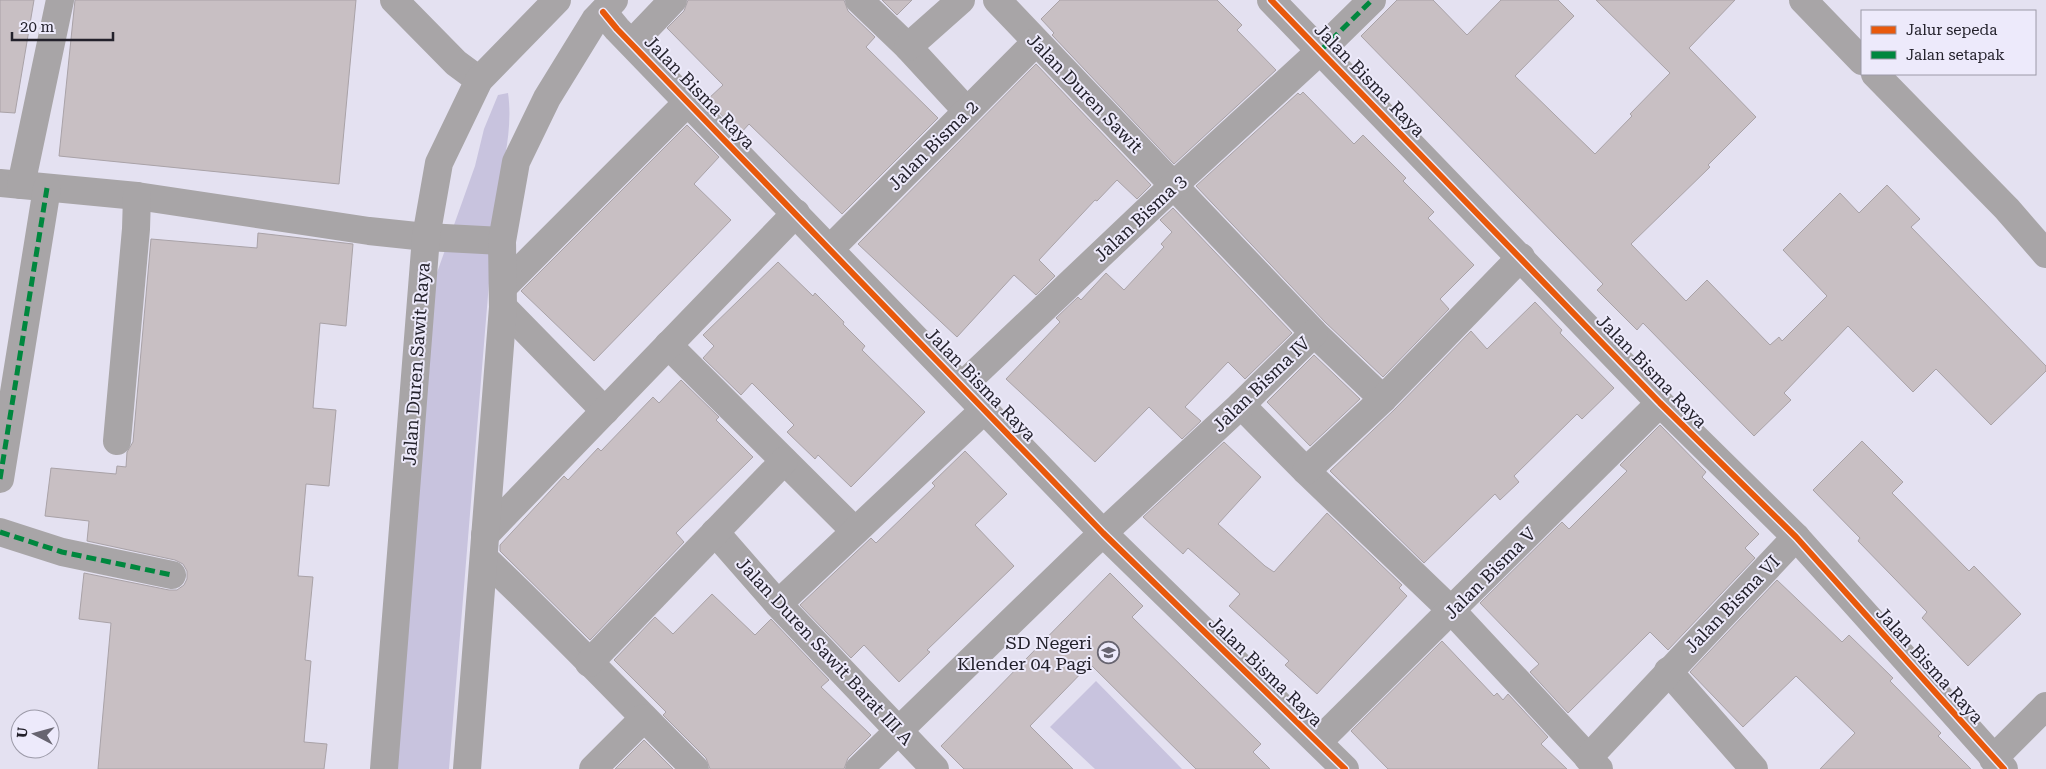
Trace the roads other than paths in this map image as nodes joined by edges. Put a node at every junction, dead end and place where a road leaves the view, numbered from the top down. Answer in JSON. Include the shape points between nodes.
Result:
{"nodes":[{"id":1,"x":60,"y":0,"type":"edge"},
{"id":2,"x":394,"y":0,"type":"edge"},
{"id":3,"x":557,"y":0,"type":"edge"},
{"id":4,"x":673,"y":0,"type":"edge"},
{"id":5,"x":859,"y":0,"type":"edge"},
{"id":6,"x":961,"y":0,"type":"edge"},
{"id":7,"x":997,"y":0,"type":"edge"},
{"id":8,"x":1271,"y":0,"type":"edge"},
{"id":9,"x":1372,"y":0,"type":"edge"},
{"id":10,"x":1803,"y":0,"type":"edge"},
{"id":11,"x":608,"y":6,"type":"edge"},
{"id":12,"x":1036,"y":42,"type":"junction"},
{"id":13,"x":632,"y":43,"type":"junction"},
{"id":14,"x":908,"y":47,"type":"junction"},
{"id":15,"x":1320,"y":51,"type":"junction"},
{"id":16,"x":1861,"y":60,"type":"edge"},
{"id":17,"x":1876,"y":75,"type":"edge"},
{"id":18,"x":479,"y":80,"type":"junction"},
{"id":19,"x":688,"y":102,"type":"junction"},
{"id":20,"x":967,"y":111,"type":"junction"},
{"id":21,"x":1174,"y":185,"type":"junction"},
{"id":22,"x":22,"y":186,"type":"edge"},
{"id":23,"x":137,"y":196,"type":"junction"},
{"id":24,"x":796,"y":213,"type":"junction"},
{"id":25,"x":426,"y":237,"type":"junction"},
{"id":26,"x":502,"y":241,"type":"junction"},
{"id":27,"x":830,"y":249,"type":"junction"},
{"id":28,"x":2046,"y":254,"type":"edge"},
{"id":29,"x":1520,"y":257,"type":"junction"},
{"id":30,"x":503,"y":297,"type":"junction"},
{"id":31,"x":1314,"y":333,"type":"junction"},
{"id":32,"x":668,"y":345,"type":"junction"},
{"id":33,"x":962,"y":386,"type":"junction"},
{"id":34,"x":1383,"y":399,"type":"junction"},
{"id":35,"x":1660,"y":403,"type":"junction"},
{"id":36,"x":1241,"y":405,"type":"junction"},
{"id":37,"x":984,"y":410,"type":"junction"},
{"id":38,"x":604,"y":411,"type":"junction"},
{"id":39,"x":117,"y":441,"type":"dead end"},
{"id":40,"x":784,"y":461,"type":"junction"},
{"id":41,"x":1306,"y":471,"type":"junction"},
{"id":42,"x":0,"y":480,"type":"edge"},
{"id":43,"x":855,"y":531,"type":"junction"},
{"id":44,"x":0,"y":532,"type":"edge"},
{"id":45,"x":715,"y":532,"type":"junction"},
{"id":46,"x":1103,"y":533,"type":"junction"},
{"id":47,"x":1796,"y":537,"type":"junction"},
{"id":48,"x":484,"y":546,"type":"junction"},
{"id":49,"x":172,"y":575,"type":"dead end"},
{"id":50,"x":778,"y":604,"type":"junction"},
{"id":51,"x":1452,"y":611,"type":"junction"},
{"id":52,"x":589,"y":664,"type":"junction"},
{"id":53,"x":1668,"y":671,"type":"junction"},
{"id":54,"x":2046,"y":706,"type":"edge"},
{"id":55,"x":644,"y":718,"type":"junction"},
{"id":56,"x":898,"y":730,"type":"junction"},
{"id":57,"x":1318,"y":742,"type":"junction"},
{"id":58,"x":1593,"y":763,"type":"edge"},
{"id":59,"x":1999,"y":764,"type":"edge"},
{"id":60,"x":384,"y":769,"type":"edge"},
{"id":61,"x":467,"y":769,"type":"edge"},
{"id":62,"x":593,"y":769,"type":"edge"},
{"id":63,"x":695,"y":769,"type":"edge"},
{"id":64,"x":859,"y":769,"type":"edge"},
{"id":65,"x":935,"y":769,"type":"edge"},
{"id":66,"x":1345,"y":769,"type":"edge"},
{"id":67,"x":1753,"y":769,"type":"edge"}],
"edges":[{"from":1,"to":22,"type":"street"},
{"from":2,"to":18,"type":"street","via":[[456,63]]},
{"from":3,"to":18,"type":"street","name":"Jalan Duren Sawit Raya"},
{"from":4,"to":13,"type":"street"},
{"from":5,"to":14,"type":"street"},
{"from":6,"to":14,"type":"street"},
{"from":7,"to":12,"type":"street","name":"Jalan Duren Sawit"},
{"from":8,"to":15,"type":"street","name":"Jalan Bisma Raya"},
{"from":9,"to":15,"type":"street","name":"Jalan Bisma 3"},
{"from":10,"to":16,"type":"street"},
{"from":11,"to":13,"type":"street","name":"Jalan Bisma Raya"},
{"from":11,"to":26,"type":"street","via":[[547,98],[516,162]]},
{"from":12,"to":20,"type":"street","name":"Jalan Bisma 2"},
{"from":12,"to":21,"type":"street","name":"Jalan Duren Sawit"},
{"from":13,"to":19,"type":"street","name":"Jalan Bisma Raya"},
{"from":14,"to":20,"type":"street"},
{"from":15,"to":21,"type":"street","name":"Jalan Bisma 3"},
{"from":15,"to":29,"type":"street","name":"Jalan Bisma Raya"},
{"from":17,"to":28,"type":"street","via":[[2007,209]]},
{"from":18,"to":25,"type":"street","name":"Jalan Duren Sawit Raya","via":[[439,163]]},
{"from":19,"to":24,"type":"street","name":"Jalan Bisma Raya"},
{"from":19,"to":30,"type":"street"},
{"from":20,"to":27,"type":"street","name":"Jalan Bisma 2"},
{"from":21,"to":31,"type":"street","name":"Jalan Bisma IV"},
{"from":21,"to":33,"type":"street","name":"Jalan Bisma 3"},
{"from":22,"to":23,"type":"street"},
{"from":22,"to":42,"type":"street"},
{"from":23,"to":25,"type":"street"},
{"from":23,"to":39,"type":"street"},
{"from":24,"to":27,"type":"street","name":"Jalan Bisma Raya"},
{"from":24,"to":32,"type":"street"},
{"from":25,"to":26,"type":"street"},
{"from":25,"to":60,"type":"street","name":"Jalan Duren Sawit Raya"},
{"from":26,"to":30,"type":"street"},
{"from":27,"to":33,"type":"street","name":"Jalan Bisma Raya"},
{"from":29,"to":34,"type":"street"},
{"from":29,"to":35,"type":"street","name":"Jalan Bisma Raya"},
{"from":30,"to":38,"type":"street"},
{"from":30,"to":48,"type":"street"},
{"from":31,"to":34,"type":"street"},
{"from":31,"to":36,"type":"street","name":"Jalan Bisma IV"},
{"from":32,"to":38,"type":"street"},
{"from":32,"to":40,"type":"street"},
{"from":33,"to":37,"type":"street","name":"Jalan Bisma Raya"},
{"from":34,"to":41,"type":"street"},
{"from":35,"to":47,"type":"street","name":"Jalan Bisma Raya"},
{"from":35,"to":51,"type":"street","name":"Jalan Bisma V"},
{"from":36,"to":41,"type":"street"},
{"from":36,"to":46,"type":"street","name":"Jalan Bisma IV"},
{"from":37,"to":43,"type":"street"},
{"from":37,"to":46,"type":"street","name":"Jalan Bisma Raya"},
{"from":38,"to":48,"type":"street"},
{"from":40,"to":43,"type":"street"},
{"from":40,"to":45,"type":"street"},
{"from":41,"to":51,"type":"street"},
{"from":43,"to":50,"type":"street"},
{"from":44,"to":49,"type":"street","via":[[62,552]]},
{"from":45,"to":50,"type":"street","name":"Jalan Duren Sawit Barat III A"},
{"from":45,"to":52,"type":"street"},
{"from":46,"to":56,"type":"street","name":"Jalan Bisma IV"},
{"from":46,"to":57,"type":"street","name":"Jalan Bisma Raya"},
{"from":47,"to":53,"type":"street","name":"Jalan Bisma VI"},
{"from":47,"to":59,"type":"street","name":"Jalan Bisma Raya"},
{"from":48,"to":52,"type":"street"},
{"from":48,"to":61,"type":"street"},
{"from":50,"to":56,"type":"street","name":"Jalan Duren Sawit Barat III A"},
{"from":51,"to":57,"type":"street","name":"Jalan Bisma V"},
{"from":51,"to":58,"type":"street"},
{"from":52,"to":55,"type":"street"},
{"from":53,"to":58,"type":"street","name":"Jalan Bisma VI"},
{"from":53,"to":67,"type":"street"},
{"from":54,"to":59,"type":"street"},
{"from":55,"to":62,"type":"street"},
{"from":55,"to":63,"type":"street"},
{"from":56,"to":64,"type":"street","name":"Jalan Bisma IV"},
{"from":56,"to":65,"type":"street","name":"Jalan Duren Sawit Barat III A"},
{"from":57,"to":66,"type":"street","name":"Jalan Bisma Raya"}]}
